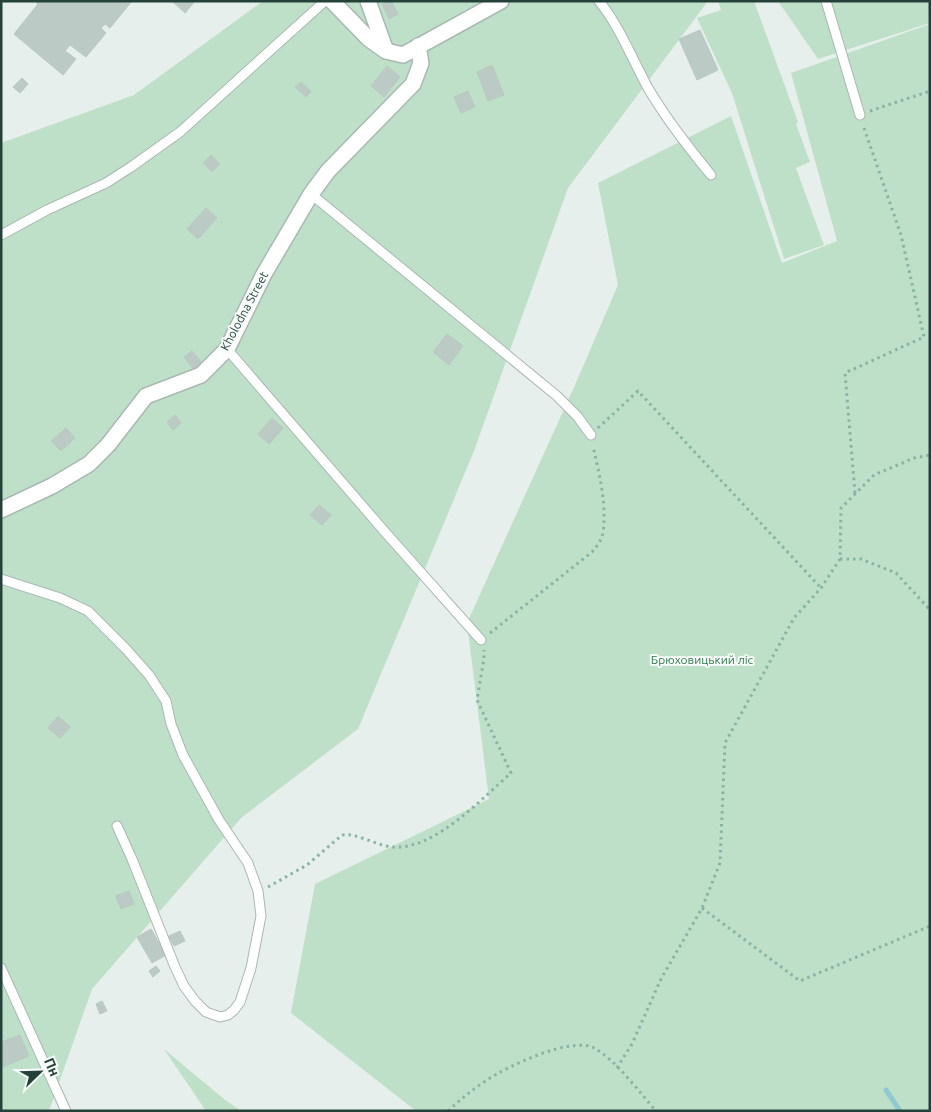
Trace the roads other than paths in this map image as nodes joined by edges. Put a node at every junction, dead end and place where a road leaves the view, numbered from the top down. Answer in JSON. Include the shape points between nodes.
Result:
{"nodes":[{"id":1,"x":325,"y":1,"type":"edge"},
{"id":2,"x":332,"y":1,"type":"edge"},
{"id":3,"x":368,"y":1,"type":"edge"},
{"id":4,"x":501,"y":1,"type":"edge"},
{"id":5,"x":599,"y":1,"type":"edge"},
{"id":6,"x":826,"y":1,"type":"edge"},
{"id":7,"x":418,"y":46,"type":"junction"},
{"id":8,"x":386,"y":51,"type":"junction"},
{"id":9,"x":860,"y":115,"type":"road end"},
{"id":10,"x":711,"y":175,"type":"dead end"},
{"id":11,"x":311,"y":194,"type":"junction"},
{"id":12,"x":1,"y":235,"type":"edge"},
{"id":13,"x":227,"y":348,"type":"junction"},
{"id":14,"x":591,"y":435,"type":"road end"},
{"id":15,"x":1,"y":510,"type":"edge"},
{"id":16,"x":1,"y":579,"type":"edge"},
{"id":17,"x":481,"y":640,"type":"road end"},
{"id":18,"x":117,"y":826,"type":"dead end"},
{"id":19,"x":1,"y":968,"type":"edge"},
{"id":20,"x":66,"y":1111,"type":"edge"}],
"edges":[{"from":1,"to":12,"type":"lane","via":[[180,132],[106,183]]},
{"from":2,"to":8,"type":"street","via":[[369,39]]},
{"from":3,"to":8,"type":"street"},
{"from":4,"to":7,"type":"street"},
{"from":5,"to":10,"type":"lane","via":[[663,112]]},
{"from":6,"to":9,"type":"lane"},
{"from":7,"to":8,"type":"street","via":[[403,55]]},
{"from":7,"to":11,"type":"street","name":"Kholodna Street","via":[[420,64],[413,84],[328,171]]},
{"from":11,"to":13,"type":"street","name":"Kholodna Street","via":[[264,274]]},
{"from":11,"to":14,"type":"lane","via":[[556,396]]},
{"from":13,"to":15,"type":"street","name":"Kholodna Street","via":[[201,375],[146,396],[89,464]]},
{"from":13,"to":17,"type":"lane"},
{"from":16,"to":18,"type":"lane","via":[[60,598],[88,611],[149,675],[166,701],[171,724],[184,755],[219,820],[248,863],[258,891],[261,916],[248,981],[242,997],[228,1015],[220,1017],[206,1012],[184,986]]},
{"from":19,"to":20,"type":"lane"}]}
